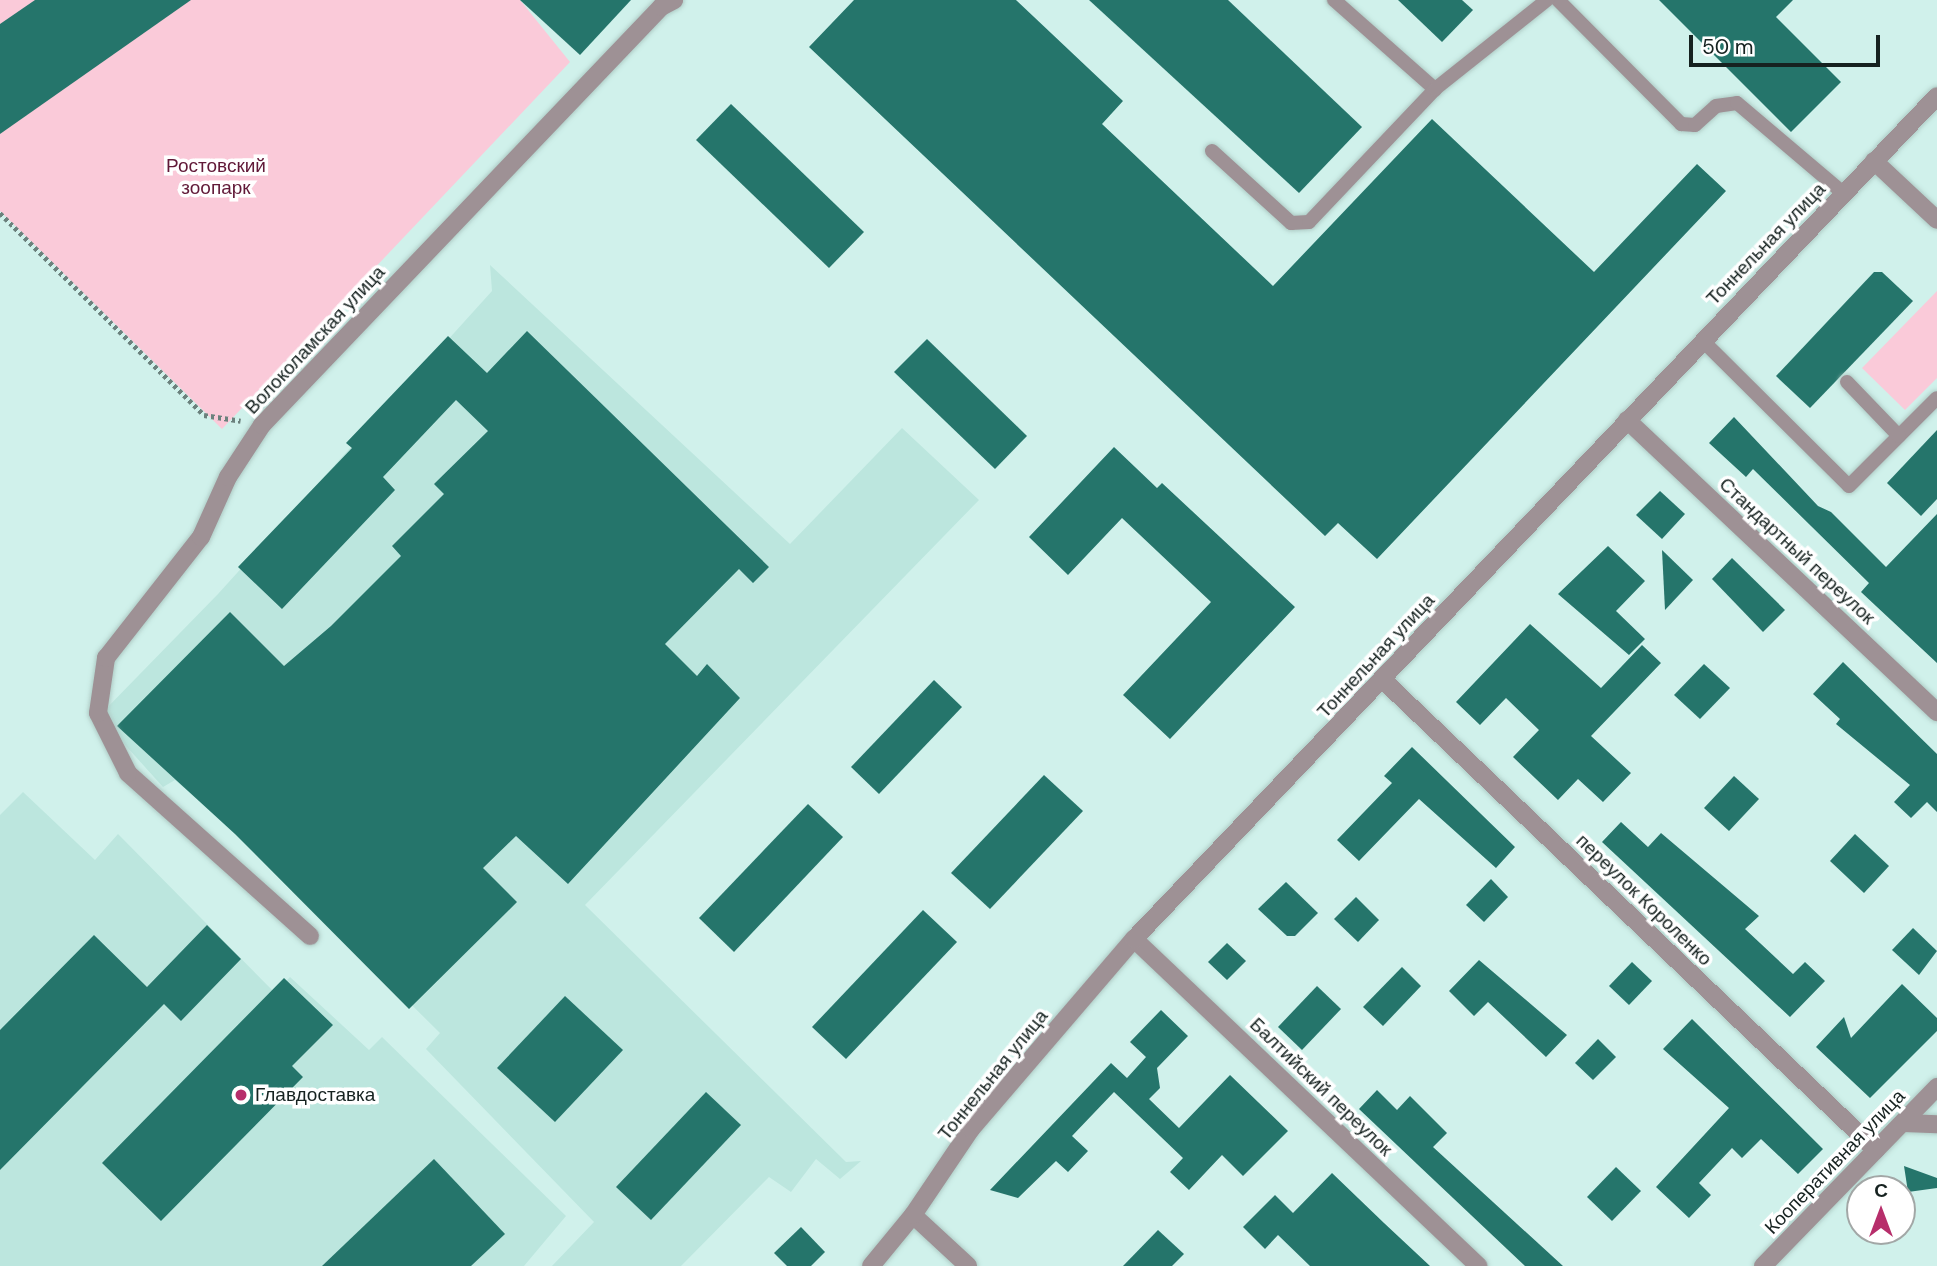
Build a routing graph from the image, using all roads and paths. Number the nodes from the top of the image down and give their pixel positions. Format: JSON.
{"nodes":[{"id":1,"x":674,"y":0,"type":"edge"},
{"id":2,"x":1334,"y":0,"type":"edge"},
{"id":3,"x":1546,"y":0,"type":"edge"},
{"id":4,"x":1558,"y":0,"type":"edge"},
{"id":5,"x":1435,"y":89,"type":"junction"},
{"id":6,"x":1937,"y":96,"type":"edge"},
{"id":7,"x":1212,"y":151,"type":"dead end"},
{"id":8,"x":1874,"y":161,"type":"junction"},
{"id":9,"x":1843,"y":193,"type":"junction"},
{"id":10,"x":0,"y":213,"type":"edge"},
{"id":11,"x":1937,"y":220,"type":"edge"},
{"id":12,"x":1702,"y":340,"type":"junction"},
{"id":13,"x":1847,"y":383,"type":"dead end"},
{"id":14,"x":1937,"y":398,"type":"edge"},
{"id":15,"x":1627,"y":419,"type":"junction"},
{"id":16,"x":262,"y":425,"type":"junction"},
{"id":17,"x":1899,"y":436,"type":"junction"},
{"id":18,"x":1383,"y":680,"type":"junction"},
{"id":19,"x":1937,"y":712,"type":"edge"},
{"id":20,"x":310,"y":936,"type":"dead end"},
{"id":21,"x":1135,"y":939,"type":"junction"},
{"id":22,"x":1937,"y":1087,"type":"edge"},
{"id":23,"x":1904,"y":1123,"type":"junction"},
{"id":24,"x":1937,"y":1124,"type":"edge"},
{"id":25,"x":1876,"y":1150,"type":"junction"},
{"id":26,"x":913,"y":1215,"type":"junction"},
{"id":27,"x":871,"y":1266,"type":"edge"},
{"id":28,"x":968,"y":1266,"type":"edge"},
{"id":29,"x":1478,"y":1266,"type":"edge"},
{"id":30,"x":1763,"y":1266,"type":"edge"}],
"edges":[{"from":1,"to":16,"type":"street","name":"Волоколамская улица"},
{"from":2,"to":5,"type":"lane"},
{"from":3,"to":5,"type":"lane"},
{"from":4,"to":9,"type":"lane"},
{"from":5,"to":7,"type":"lane"},
{"from":6,"to":8,"type":"street","name":"Тоннельная улица"},
{"from":8,"to":9,"type":"street","name":"Тоннельная улица"},
{"from":8,"to":11,"type":"street"},
{"from":9,"to":12,"type":"street","name":"Тоннельная улица"},
{"from":10,"to":16,"type":"path"},
{"from":12,"to":15,"type":"street","name":"Тоннельная улица"},
{"from":12,"to":17,"type":"lane"},
{"from":13,"to":17,"type":"lane"},
{"from":14,"to":17,"type":"lane"},
{"from":15,"to":18,"type":"street","name":"Тоннельная улица"},
{"from":15,"to":19,"type":"street","name":"Стандартный переулок"},
{"from":16,"to":20,"type":"street","name":"Волоколамская улица"},
{"from":18,"to":21,"type":"street","name":"Тоннельная улица"},
{"from":18,"to":25,"type":"street","name":"переулок Короленко"},
{"from":21,"to":26,"type":"street","name":"Тоннельная улица"},
{"from":21,"to":29,"type":"street","name":"Балтийский переулок"},
{"from":22,"to":23,"type":"street","name":"Кооперативная улица"},
{"from":23,"to":24,"type":"street"},
{"from":23,"to":25,"type":"street","name":"Кооперативная улица"},
{"from":25,"to":30,"type":"street","name":"Кооперативная улица"},
{"from":26,"to":27,"type":"street","name":"Тоннельная улица"},
{"from":26,"to":28,"type":"street"}]}
